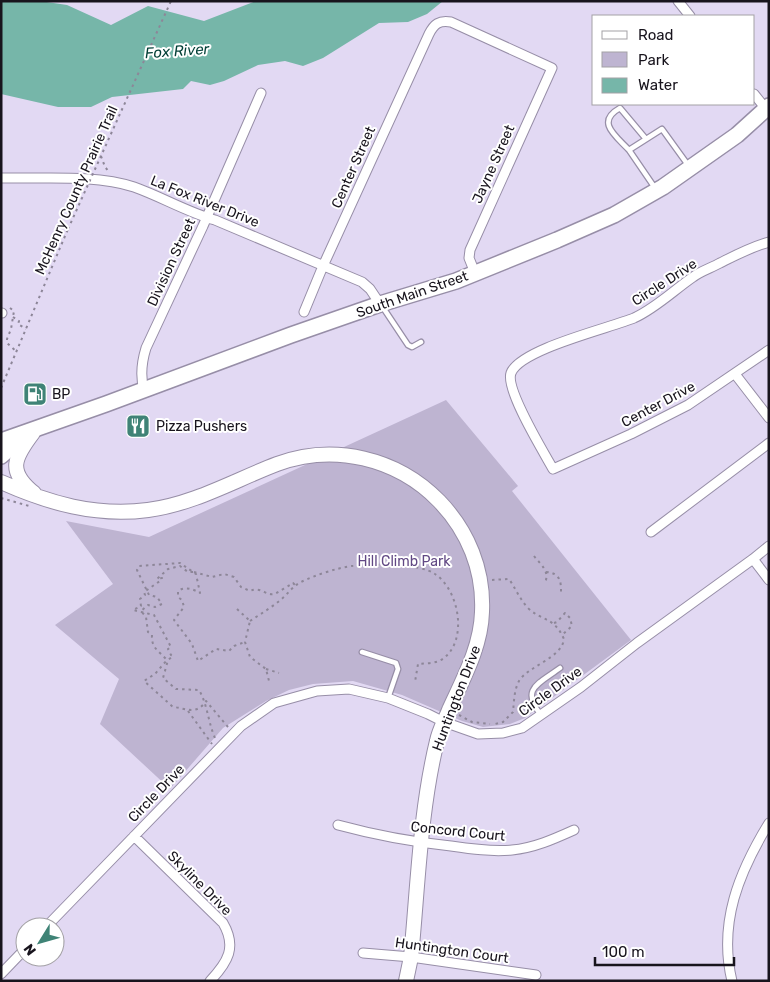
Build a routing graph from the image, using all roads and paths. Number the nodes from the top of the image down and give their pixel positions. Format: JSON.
{"nodes":[{"id":1,"x":171,"y":1,"type":"edge"},
{"id":2,"x":678,"y":1,"type":"edge"},
{"id":3,"x":689,"y":15,"type":"edge"},
{"id":4,"x":429,"y":34,"type":"joint"},
{"id":5,"x":261,"y":93,"type":"dead end"},
{"id":6,"x":755,"y":95,"type":"edge"},
{"id":7,"x":767,"y":107,"type":"edge"},
{"id":8,"x":646,"y":139,"type":"junction"},
{"id":9,"x":629,"y":150,"type":"junction"},
{"id":10,"x":101,"y":156,"type":"junction"},
{"id":11,"x":690,"y":168,"type":"junction"},
{"id":12,"x":1,"y":178,"type":"edge"},
{"id":13,"x":112,"y":182,"type":"junction"},
{"id":14,"x":657,"y":191,"type":"junction"},
{"id":15,"x":206,"y":218,"type":"junction"},
{"id":16,"x":769,"y":242,"type":"edge"},
{"id":17,"x":323,"y":266,"type":"junction"},
{"id":18,"x":475,"y":273,"type":"junction"},
{"id":19,"x":380,"y":304,"type":"junction"},
{"id":20,"x":304,"y":312,"type":"dead end"},
{"id":21,"x":4,"y":313,"type":"edge"},
{"id":22,"x":13,"y":317,"type":"junction"},
{"id":23,"x":26,"y":329,"type":"junction"},
{"id":24,"x":421,"y":342,"type":"dead end"},
{"id":25,"x":769,"y":350,"type":"edge"},
{"id":26,"x":17,"y":352,"type":"junction"},
{"id":27,"x":735,"y":374,"type":"junction"},
{"id":28,"x":1,"y":388,"type":"edge"},
{"id":29,"x":144,"y":390,"type":"junction"},
{"id":30,"x":769,"y":418,"type":"edge"},
{"id":31,"x":34,"y":428,"type":"junction"},
{"id":32,"x":1,"y":441,"type":"edge"},
{"id":33,"x":769,"y":443,"type":"edge"},
{"id":34,"x":1,"y":456,"type":"edge"},
{"id":35,"x":553,"y":469,"type":"joint"},
{"id":36,"x":1,"y":482,"type":"edge"},
{"id":37,"x":1,"y":498,"type":"edge"},
{"id":38,"x":36,"y":502,"type":"junction"},
{"id":39,"x":651,"y":532,"type":"dead end"},
{"id":40,"x":769,"y":546,"type":"edge"},
{"id":41,"x":534,"y":556,"type":"dead end"},
{"id":42,"x":754,"y":559,"type":"junction"},
{"id":43,"x":193,"y":572,"type":"junction"},
{"id":44,"x":546,"y":572,"type":"junction"},
{"id":45,"x":488,"y":580,"type":"dead end"},
{"id":46,"x":769,"y":580,"type":"edge"},
{"id":47,"x":545,"y":583,"type":"dead end"},
{"id":48,"x":295,"y":585,"type":"junction"},
{"id":49,"x":146,"y":590,"type":"junction"},
{"id":50,"x":562,"y":595,"type":"dead end"},
{"id":51,"x":237,"y":609,"type":"dead end"},
{"id":52,"x":142,"y":612,"type":"junction"},
{"id":53,"x":250,"y":621,"type":"junction"},
{"id":54,"x":553,"y":623,"type":"junction"},
{"id":55,"x":562,"y":635,"type":"junction"},
{"id":56,"x":244,"y":642,"type":"junction"},
{"id":57,"x":362,"y":652,"type":"dead end"},
{"id":58,"x":560,"y":668,"type":"dead end"},
{"id":59,"x":266,"y":669,"type":"junction"},
{"id":60,"x":280,"y":673,"type":"dead end"},
{"id":61,"x":269,"y":682,"type":"dead end"},
{"id":62,"x":415,"y":682,"type":"dead end"},
{"id":63,"x":388,"y":698,"type":"junction"},
{"id":64,"x":204,"y":703,"type":"junction"},
{"id":65,"x":188,"y":710,"type":"junction"},
{"id":66,"x":460,"y":715,"type":"dead end"},
{"id":67,"x":541,"y":715,"type":"junction"},
{"id":68,"x":444,"y":722,"type":"junction"},
{"id":69,"x":228,"y":728,"type":"dead end"},
{"id":70,"x":216,"y":740,"type":"dead end"},
{"id":71,"x":212,"y":744,"type":"dead end"},
{"id":72,"x":769,"y":823,"type":"edge"},
{"id":73,"x":338,"y":825,"type":"dead end"},
{"id":74,"x":574,"y":830,"type":"dead end"},
{"id":75,"x":134,"y":836,"type":"junction"},
{"id":76,"x":422,"y":843,"type":"junction"},
{"id":77,"x":56,"y":917,"type":"edge"},
{"id":78,"x":364,"y":953,"type":"dead end"},
{"id":79,"x":411,"y":957,"type":"junction"},
{"id":80,"x":15,"y":959,"type":"edge"},
{"id":81,"x":1,"y":974,"type":"edge"},
{"id":82,"x":536,"y":975,"type":"dead end"},
{"id":83,"x":210,"y":981,"type":"edge"},
{"id":84,"x":406,"y":981,"type":"edge"},
{"id":85,"x":732,"y":981,"type":"edge"}],
"edges":[{"from":1,"to":10,"type":"path","name":"McHenry County Prairie Trail","bridge":true},
{"from":2,"to":3,"type":"street"},
{"from":4,"to":17,"type":"street","name":"Center Street"},
{"from":4,"to":18,"type":"street","name":"Jayne Street"},
{"from":5,"to":15,"type":"street","name":"Division Street"},
{"from":6,"to":7,"type":"street"},
{"from":7,"to":11,"type":"main road","name":"South Main Street"},
{"from":8,"to":9,"type":"lane"},
{"from":8,"to":9,"type":"lane"},
{"from":8,"to":11,"type":"lane"},
{"from":9,"to":14,"type":"lane"},
{"from":10,"to":13,"type":"path"},
{"from":10,"to":23,"type":"path","name":"McHenry County Prairie Trail","bridge":true},
{"from":11,"to":14,"type":"main road","name":"South Main Street"},
{"from":12,"to":13,"type":"street","name":"La Fox River Drive"},
{"from":13,"to":15,"type":"street","name":"La Fox River Drive"},
{"from":14,"to":18,"type":"main road","name":"South Main Street"},
{"from":15,"to":17,"type":"street","name":"La Fox River Drive"},
{"from":15,"to":29,"type":"street","name":"Division Street"},
{"from":16,"to":35,"type":"street","name":"Circle Drive"},
{"from":17,"to":19,"type":"street","name":"La Fox River Drive"},
{"from":17,"to":20,"type":"street","name":"Center Street"},
{"from":18,"to":19,"type":"main road","name":"South Main Street"},
{"from":19,"to":24,"type":"lane"},
{"from":19,"to":29,"type":"main road","name":"South Main Street"},
{"from":21,"to":22,"type":"path"},
{"from":22,"to":23,"type":"path"},
{"from":22,"to":26,"type":"path"},
{"from":23,"to":26,"type":"path","name":"McHenry County Prairie Trail"},
{"from":25,"to":27,"type":"street","name":"Center Drive"},
{"from":26,"to":28,"type":"path","name":"McHenry County Prairie Trail"},
{"from":27,"to":30,"type":"street"},
{"from":27,"to":35,"type":"street","name":"Center Drive"},
{"from":29,"to":31,"type":"main road","name":"South Main Street"},
{"from":31,"to":32,"type":"main road","name":"South Main Street"},
{"from":31,"to":34,"type":"main road"},
{"from":31,"to":38,"type":"street"},
{"from":33,"to":39,"type":"street"},
{"from":36,"to":38,"type":"street","name":"Huntington Drive"},
{"from":37,"to":38,"type":"path"},
{"from":38,"to":68,"type":"street","name":"Huntington Drive"},
{"from":40,"to":42,"type":"street","name":"Circle Drive"},
{"from":41,"to":44,"type":"path"},
{"from":42,"to":46,"type":"street"},
{"from":42,"to":67,"type":"street","name":"Circle Drive"},
{"from":43,"to":48,"type":"path"},
{"from":43,"to":49,"type":"path"},
{"from":43,"to":49,"type":"path"},
{"from":43,"to":56,"type":"path"},
{"from":44,"to":47,"type":"path"},
{"from":44,"to":50,"type":"path"},
{"from":45,"to":54,"type":"path"},
{"from":48,"to":53,"type":"path"},
{"from":48,"to":62,"type":"path"},
{"from":49,"to":52,"type":"path"},
{"from":49,"to":52,"type":"path"},
{"from":51,"to":53,"type":"path"},
{"from":52,"to":64,"type":"path"},
{"from":52,"to":65,"type":"path"},
{"from":53,"to":56,"type":"path"},
{"from":54,"to":55,"type":"path"},
{"from":54,"to":55,"type":"path"},
{"from":55,"to":66,"type":"path"},
{"from":56,"to":59,"type":"path"},
{"from":57,"to":63,"type":"lane"},
{"from":58,"to":67,"type":"lane"},
{"from":59,"to":60,"type":"path"},
{"from":59,"to":61,"type":"path"},
{"from":63,"to":68,"type":"street","name":"Circle Drive"},
{"from":63,"to":75,"type":"street","name":"Circle Drive"},
{"from":64,"to":65,"type":"path"},
{"from":64,"to":69,"type":"path"},
{"from":64,"to":70,"type":"path"},
{"from":65,"to":71,"type":"path"},
{"from":67,"to":68,"type":"street","name":"Circle Drive"},
{"from":68,"to":76,"type":"street","name":"Huntington Drive"},
{"from":72,"to":85,"type":"street"},
{"from":73,"to":76,"type":"street","name":"Concord Court"},
{"from":74,"to":76,"type":"street","name":"Concord Court"},
{"from":75,"to":77,"type":"street","name":"Circle Drive"},
{"from":75,"to":83,"type":"street","name":"Skyline Drive"},
{"from":76,"to":79,"type":"street","name":"Huntington Drive"},
{"from":78,"to":79,"type":"street","name":"Huntington Court"},
{"from":79,"to":82,"type":"street","name":"Huntington Court"},
{"from":79,"to":84,"type":"street","name":"Huntington Drive"},
{"from":80,"to":81,"type":"street"}]}
